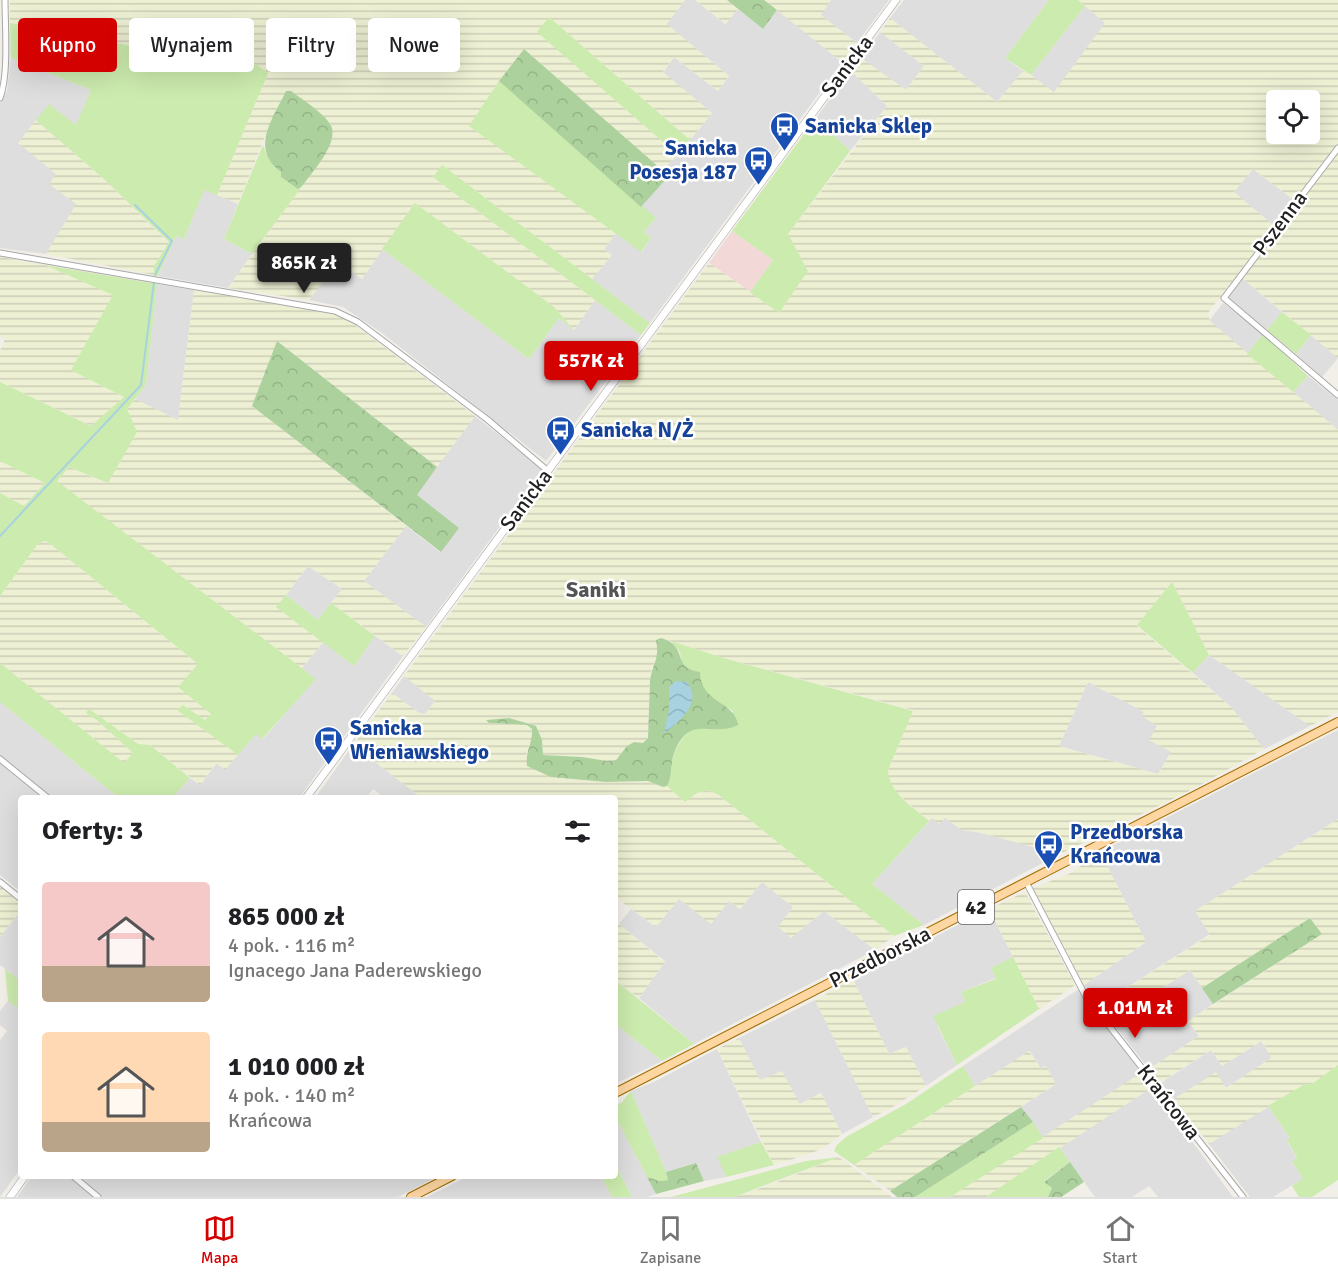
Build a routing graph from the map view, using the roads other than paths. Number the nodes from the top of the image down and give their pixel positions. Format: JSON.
{"nodes":[{"id":1,"x":5,"y":0,"type":"edge"},
{"id":2,"x":896,"y":0,"type":"edge"},
{"id":3,"x":0,"y":98,"type":"edge"},
{"id":4,"x":1338,"y":148,"type":"edge"},
{"id":5,"x":0,"y":253,"type":"edge"},
{"id":6,"x":1338,"y":395,"type":"edge"},
{"id":7,"x":548,"y":471,"type":"junction"},
{"id":8,"x":1338,"y":722,"type":"edge"},
{"id":9,"x":0,"y":759,"type":"edge"},
{"id":10,"x":44,"y":795,"type":"edge"},
{"id":11,"x":308,"y":795,"type":"edge"},
{"id":12,"x":0,"y":882,"type":"edge"},
{"id":13,"x":1026,"y":882,"type":"junction"},
{"id":14,"x":18,"y":897,"type":"edge"},
{"id":15,"x":618,"y":1091,"type":"edge"},
{"id":16,"x":24,"y":1179,"type":"edge"},
{"id":17,"x":77,"y":1179,"type":"edge"},
{"id":18,"x":446,"y":1179,"type":"edge"},
{"id":19,"x":10,"y":1197,"type":"edge"},
{"id":20,"x":98,"y":1197,"type":"edge"},
{"id":21,"x":411,"y":1197,"type":"edge"},
{"id":22,"x":1243,"y":1197,"type":"edge"}],
"edges":[{"from":1,"to":3,"type":"street"},
{"from":2,"to":7,"type":"street","name":"Sanicka"},
{"from":4,"to":6,"type":"street","name":"Pszenna"},
{"from":5,"to":7,"type":"street"},
{"from":7,"to":11,"type":"street","name":"Sanicka"},
{"from":8,"to":13,"type":"main road","name":"Przedborska","number":"42"},
{"from":9,"to":10,"type":"street"},
{"from":12,"to":14,"type":"street"},
{"from":13,"to":15,"type":"main road","name":"Przedborska","number":"42"},
{"from":13,"to":22,"type":"street","name":"Krańcowa"},
{"from":16,"to":19,"type":"street"},
{"from":17,"to":20,"type":"street"},
{"from":18,"to":21,"type":"main road"}]}
